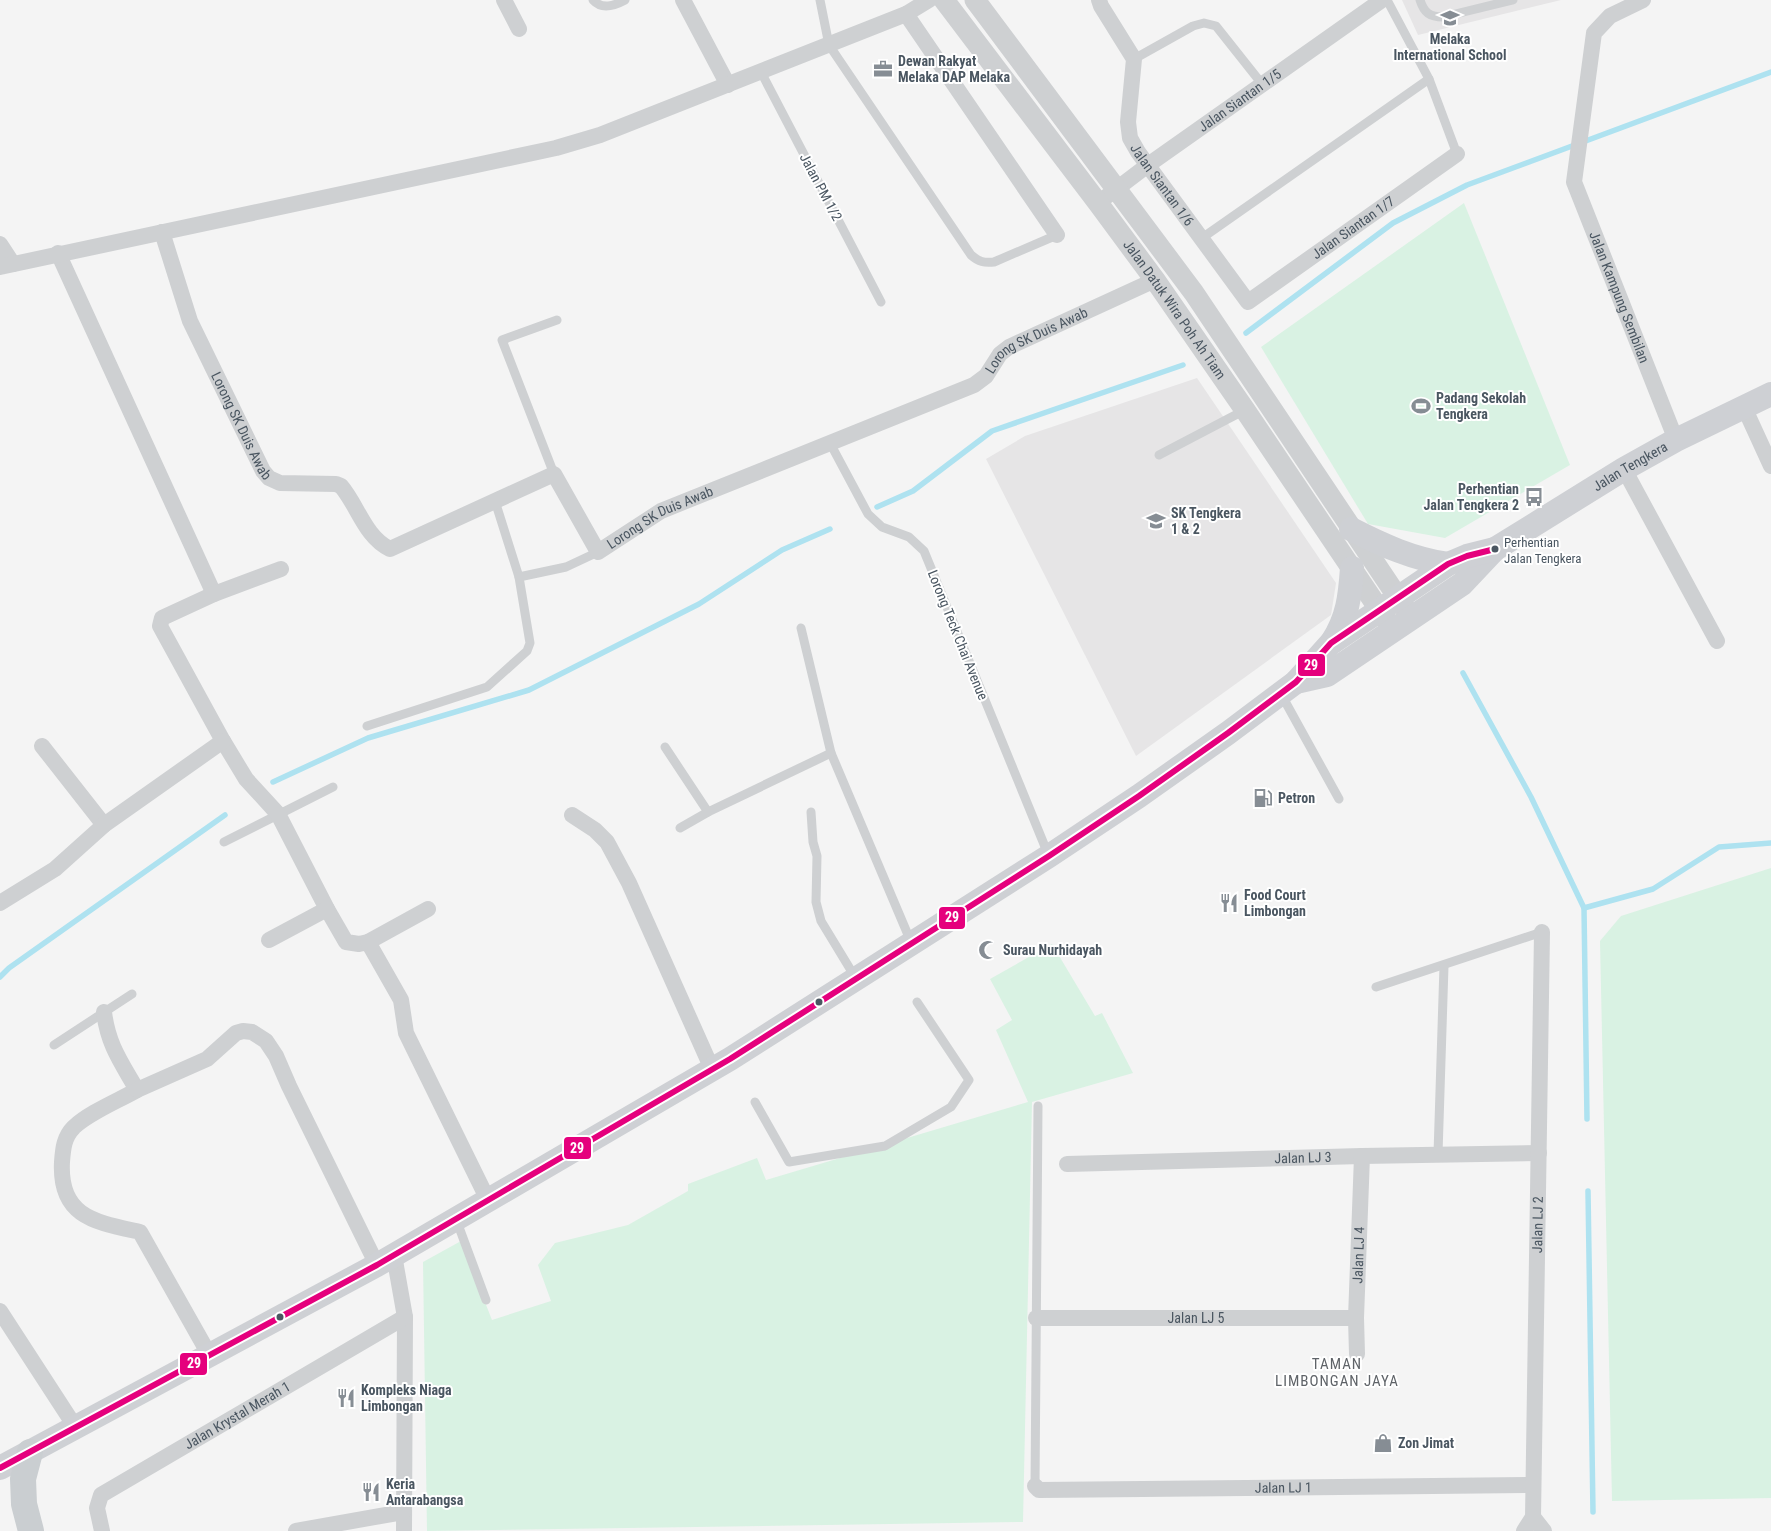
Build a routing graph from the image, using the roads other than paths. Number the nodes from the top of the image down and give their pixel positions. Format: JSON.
{"nodes":[{"id":1,"x":504,"y":0,"type":"edge"},
{"id":2,"x":593,"y":0,"type":"edge"},
{"id":3,"x":624,"y":0,"type":"edge"},
{"id":4,"x":683,"y":0,"type":"edge"},
{"id":5,"x":820,"y":0,"type":"edge"},
{"id":6,"x":929,"y":0,"type":"edge"},
{"id":7,"x":944,"y":0,"type":"edge"},
{"id":8,"x":975,"y":0,"type":"edge"},
{"id":9,"x":1100,"y":0,"type":"edge"},
{"id":10,"x":1382,"y":0,"type":"edge"},
{"id":11,"x":1387,"y":0,"type":"edge"},
{"id":12,"x":1420,"y":0,"type":"edge"},
{"id":13,"x":1513,"y":0,"type":"edge"},
{"id":14,"x":1642,"y":0,"type":"edge"},
{"id":15,"x":906,"y":14,"type":"junction"},
{"id":16,"x":519,"y":29,"type":"dead end"},
{"id":17,"x":829,"y":45,"type":"junction"},
{"id":18,"x":1134,"y":59,"type":"junction"},
{"id":19,"x":760,"y":72,"type":"junction"},
{"id":20,"x":1429,"y":79,"type":"junction"},
{"id":21,"x":1262,"y":84,"type":"junction"},
{"id":22,"x":728,"y":85,"type":"junction"},
{"id":23,"x":1458,"y":154,"type":"joint"},
{"id":24,"x":1148,"y":165,"type":"junction"},
{"id":25,"x":1117,"y":189,"type":"junction"},
{"id":26,"x":1098,"y":203,"type":"junction"},
{"id":27,"x":162,"y":232,"type":"junction"},
{"id":28,"x":1057,"y":235,"type":"joint"},
{"id":29,"x":1202,"y":238,"type":"junction"},
{"id":30,"x":0,"y":244,"type":"edge"},
{"id":31,"x":58,"y":253,"type":"junction"},
{"id":32,"x":6,"y":266,"type":"edge"},
{"id":33,"x":1155,"y":280,"type":"junction"},
{"id":34,"x":882,"y":302,"type":"dead end"},
{"id":35,"x":1248,"y":302,"type":"joint"},
{"id":36,"x":557,"y":320,"type":"dead end"},
{"id":37,"x":1771,"y":394,"type":"edge"},
{"id":38,"x":1744,"y":406,"type":"junction"},
{"id":39,"x":1245,"y":410,"type":"junction"},
{"id":40,"x":1676,"y":440,"type":"junction"},
{"id":41,"x":830,"y":443,"type":"junction"},
{"id":42,"x":1159,"y":455,"type":"dead end"},
{"id":43,"x":1771,"y":466,"type":"edge"},
{"id":44,"x":1624,"y":469,"type":"junction"},
{"id":45,"x":554,"y":474,"type":"junction"},
{"id":46,"x":495,"y":501,"type":"junction"},
{"id":47,"x":1351,"y":529,"type":"junction"},
{"id":48,"x":1495,"y":549,"type":"junction"},
{"id":49,"x":598,"y":552,"type":"junction"},
{"id":50,"x":1448,"y":564,"type":"junction"},
{"id":51,"x":1352,"y":568,"type":"junction"},
{"id":52,"x":281,"y":569,"type":"dead end"},
{"id":53,"x":519,"y":577,"type":"junction"},
{"id":54,"x":214,"y":594,"type":"junction"},
{"id":55,"x":1389,"y":604,"type":"junction"},
{"id":56,"x":1402,"y":624,"type":"junction"},
{"id":57,"x":801,"y":628,"type":"dead end"},
{"id":58,"x":1718,"y":641,"type":"dead end"},
{"id":59,"x":1332,"y":643,"type":"junction"},
{"id":60,"x":1288,"y":688,"type":"junction"},
{"id":61,"x":367,"y":726,"type":"dead end"},
{"id":62,"x":223,"y":741,"type":"junction"},
{"id":63,"x":42,"y":746,"type":"dead end"},
{"id":64,"x":665,"y":747,"type":"dead end"},
{"id":65,"x":831,"y":753,"type":"junction"},
{"id":66,"x":333,"y":787,"type":"dead end"},
{"id":67,"x":1339,"y":799,"type":"dead end"},
{"id":68,"x":708,"y":812,"type":"junction"},
{"id":69,"x":811,"y":812,"type":"dead end"},
{"id":70,"x":278,"y":814,"type":"junction"},
{"id":71,"x":572,"y":815,"type":"dead end"},
{"id":72,"x":104,"y":825,"type":"junction"},
{"id":73,"x":680,"y":828,"type":"dead end"},
{"id":74,"x":224,"y":842,"type":"dead end"},
{"id":75,"x":1050,"y":856,"type":"junction"},
{"id":76,"x":0,"y":903,"type":"edge"},
{"id":77,"x":327,"y":909,"type":"junction"},
{"id":78,"x":428,"y":909,"type":"dead end"},
{"id":79,"x":1542,"y":932,"type":"joint"},
{"id":80,"x":270,"y":940,"type":"dead end"},
{"id":81,"x":368,"y":942,"type":"junction"},
{"id":82,"x":912,"y":945,"type":"junction"},
{"id":83,"x":1444,"y":966,"type":"junction"},
{"id":84,"x":856,"y":980,"type":"junction"},
{"id":85,"x":1376,"y":987,"type":"dead end"},
{"id":86,"x":132,"y":994,"type":"dead end"},
{"id":87,"x":918,"y":1002,"type":"dead end"},
{"id":88,"x":104,"y":1012,"type":"junction"},
{"id":89,"x":54,"y":1045,"type":"dead end"},
{"id":90,"x":712,"y":1069,"type":"junction"},
{"id":91,"x":137,"y":1090,"type":"junction"},
{"id":92,"x":755,"y":1102,"type":"dead end"},
{"id":93,"x":1038,"y":1106,"type":"dead end"},
{"id":94,"x":1539,"y":1153,"type":"junction"},
{"id":95,"x":1438,"y":1154,"type":"junction"},
{"id":96,"x":1362,"y":1156,"type":"junction"},
{"id":97,"x":1067,"y":1164,"type":"dead end"},
{"id":98,"x":488,"y":1200,"type":"junction"},
{"id":99,"x":456,"y":1219,"type":"junction"},
{"id":100,"x":385,"y":1260,"type":"junction"},
{"id":101,"x":486,"y":1300,"type":"dead end"},
{"id":102,"x":0,"y":1311,"type":"edge"},
{"id":103,"x":405,"y":1317,"type":"junction"},
{"id":104,"x":1036,"y":1318,"type":"junction"},
{"id":105,"x":1356,"y":1318,"type":"junction"},
{"id":106,"x":1357,"y":1354,"type":"dead end"},
{"id":107,"x":210,"y":1356,"type":"junction"},
{"id":108,"x":76,"y":1428,"type":"junction"},
{"id":109,"x":30,"y":1452,"type":"junction"},
{"id":110,"x":0,"y":1468,"type":"edge"},
{"id":111,"x":1533,"y":1485,"type":"junction"},
{"id":112,"x":1034,"y":1486,"type":"joint"},
{"id":113,"x":403,"y":1512,"type":"junction"},
{"id":114,"x":1533,"y":1517,"type":"junction"},
{"id":115,"x":31,"y":1531,"type":"edge"},
{"id":116,"x":102,"y":1531,"type":"edge"},
{"id":117,"x":296,"y":1531,"type":"edge"},
{"id":118,"x":404,"y":1531,"type":"edge"},
{"id":119,"x":1524,"y":1531,"type":"edge"},
{"id":120,"x":1544,"y":1531,"type":"edge"}],
"edges":[{"from":1,"to":16,"type":"street"},
{"from":2,"to":3,"type":"lane"},
{"from":4,"to":22,"type":"street"},
{"from":5,"to":17,"type":"lane"},
{"from":6,"to":15,"type":"street"},
{"from":7,"to":26,"type":"street","name":"Jalan Datuk Wira Poh Ah Tiam"},
{"from":8,"to":25,"type":"street","name":"Jalan Datuk Wira Poh Ah Tiam"},
{"from":9,"to":18,"type":"street"},
{"from":10,"to":21,"type":"street","name":"Jalan Siantan 1/5"},
{"from":11,"to":20,"type":"lane"},
{"from":12,"to":13,"type":"lane"},
{"from":14,"to":40,"type":"street","name":"Jalan Kampung Sembilan"},
{"from":15,"to":17,"type":"street"},
{"from":15,"to":28,"type":"street"},
{"from":17,"to":19,"type":"street"},
{"from":17,"to":28,"type":"lane"},
{"from":18,"to":21,"type":"lane"},
{"from":18,"to":24,"type":"street","name":"Jalan Siantan 1/6"},
{"from":19,"to":22,"type":"street"},
{"from":19,"to":34,"type":"lane","name":"Jalan PM 1/2"},
{"from":20,"to":23,"type":"lane"},
{"from":20,"to":29,"type":"lane"},
{"from":21,"to":24,"type":"street","name":"Jalan Siantan 1/5"},
{"from":22,"to":27,"type":"street"},
{"from":23,"to":35,"type":"street","name":"Jalan Siantan 1/7"},
{"from":24,"to":25,"type":"street","name":"Jalan Siantan 1/5"},
{"from":24,"to":29,"type":"street","name":"Jalan Siantan 1/6"},
{"from":25,"to":26,"type":"street","name":"Jalan Siantan 1/5"},
{"from":25,"to":47,"type":"street","name":"Jalan Datuk Wira Poh Ah Tiam"},
{"from":26,"to":33,"type":"street","name":"Jalan Datuk Wira Poh Ah Tiam"},
{"from":27,"to":31,"type":"street"},
{"from":27,"to":46,"type":"street","name":"Lorong SK Duis Awab"},
{"from":29,"to":35,"type":"street","name":"Jalan Siantan 1/6"},
{"from":30,"to":32,"type":"street"},
{"from":31,"to":32,"type":"street"},
{"from":31,"to":54,"type":"street"},
{"from":33,"to":39,"type":"street","name":"Jalan Datuk Wira Poh Ah Tiam"},
{"from":33,"to":41,"type":"street","name":"Lorong SK Duis Awab"},
{"from":36,"to":45,"type":"lane"},
{"from":37,"to":38,"type":"main road","name":"Jalan Tengkera"},
{"from":38,"to":40,"type":"main road","name":"Jalan Tengkera"},
{"from":38,"to":43,"type":"street"},
{"from":39,"to":42,"type":"lane"},
{"from":39,"to":51,"type":"street","name":"Jalan Datuk Wira Poh Ah Tiam"},
{"from":40,"to":44,"type":"main road","name":"Jalan Tengkera"},
{"from":41,"to":49,"type":"street","name":"Lorong SK Duis Awab"},
{"from":41,"to":75,"type":"lane","name":"Lorong Teck Chai Avenue"},
{"from":44,"to":48,"type":"main road","name":"Jalan Tengkera"},
{"from":44,"to":58,"type":"street"},
{"from":45,"to":46,"type":"street","name":"Lorong SK Duis Awab"},
{"from":45,"to":49,"type":"street","name":"Lorong SK Duis Awab"},
{"from":46,"to":53,"type":"lane"},
{"from":47,"to":50,"type":"main road"},
{"from":47,"to":55,"type":"street","name":"Jalan Datuk Wira Poh Ah Tiam"},
{"from":48,"to":50,"type":"main road","name":"Jalan Tengkera"},
{"from":48,"to":56,"type":"main road","name":"Jalan Tengkera"},
{"from":49,"to":53,"type":"lane"},
{"from":50,"to":55,"type":"main road","name":"Jalan Tengkera"},
{"from":51,"to":55,"type":"street","name":"Jalan Datuk Wira Poh Ah Tiam"},
{"from":51,"to":59,"type":"main road"},
{"from":52,"to":54,"type":"street"},
{"from":53,"to":61,"type":"lane"},
{"from":54,"to":62,"type":"street"},
{"from":55,"to":56,"type":"street","name":"Jalan Datuk Wira Poh Ah Tiam"},
{"from":55,"to":59,"type":"main road","name":"Jalan Tengkera"},
{"from":56,"to":60,"type":"main road","name":"Jalan Tengkera"},
{"from":57,"to":65,"type":"lane"},
{"from":59,"to":60,"type":"main road","name":"Jalan Tengkera"},
{"from":60,"to":67,"type":"lane"},
{"from":60,"to":75,"type":"main road","name":"Jalan Tengkera"},
{"from":62,"to":70,"type":"street"},
{"from":62,"to":72,"type":"street"},
{"from":63,"to":72,"type":"street"},
{"from":64,"to":68,"type":"lane"},
{"from":65,"to":68,"type":"lane"},
{"from":65,"to":82,"type":"lane"},
{"from":66,"to":70,"type":"lane"},
{"from":68,"to":73,"type":"lane"},
{"from":69,"to":84,"type":"lane"},
{"from":70,"to":74,"type":"lane"},
{"from":70,"to":77,"type":"street"},
{"from":71,"to":90,"type":"street"},
{"from":72,"to":76,"type":"street"},
{"from":75,"to":82,"type":"main road","name":"Jalan Tengkera"},
{"from":77,"to":80,"type":"street"},
{"from":77,"to":81,"type":"street"},
{"from":78,"to":81,"type":"street"},
{"from":79,"to":83,"type":"lane"},
{"from":79,"to":94,"type":"street","name":"Jalan LJ 2"},
{"from":81,"to":98,"type":"street"},
{"from":82,"to":84,"type":"main road","name":"Jalan Tengkera"},
{"from":83,"to":85,"type":"lane"},
{"from":83,"to":95,"type":"lane"},
{"from":84,"to":90,"type":"main road","name":"Jalan Tengkera"},
{"from":86,"to":88,"type":"lane"},
{"from":87,"to":92,"type":"lane"},
{"from":88,"to":89,"type":"lane"},
{"from":88,"to":91,"type":"street"},
{"from":90,"to":98,"type":"main road","name":"Jalan Tengkera"},
{"from":91,"to":100,"type":"street"},
{"from":91,"to":107,"type":"street"},
{"from":93,"to":104,"type":"lane"},
{"from":94,"to":95,"type":"street","name":"Jalan LJ 3"},
{"from":94,"to":111,"type":"street","name":"Jalan LJ 2"},
{"from":95,"to":96,"type":"street","name":"Jalan LJ 3"},
{"from":96,"to":97,"type":"street","name":"Jalan LJ 3"},
{"from":96,"to":105,"type":"street","name":"Jalan LJ 4"},
{"from":98,"to":99,"type":"main road","name":"Jalan Tengkera"},
{"from":99,"to":100,"type":"main road","name":"Jalan Tengkera"},
{"from":99,"to":101,"type":"lane"},
{"from":100,"to":103,"type":"street"},
{"from":100,"to":107,"type":"main road","name":"Jalan Tengkera"},
{"from":102,"to":108,"type":"street"},
{"from":103,"to":113,"type":"street"},
{"from":103,"to":116,"type":"street","name":"Jalan Krystal Merah 1"},
{"from":104,"to":105,"type":"street","name":"Jalan LJ 5"},
{"from":104,"to":112,"type":"lane"},
{"from":105,"to":106,"type":"street","name":"Jalan LJ 4"},
{"from":107,"to":108,"type":"main road","name":"Jalan Tengkera"},
{"from":108,"to":109,"type":"main road","name":"Jalan Tengkera"},
{"from":109,"to":110,"type":"main road","name":"Jalan Tengkera"},
{"from":109,"to":115,"type":"main road"},
{"from":111,"to":112,"type":"street","name":"Jalan LJ 1"},
{"from":111,"to":114,"type":"street","name":"Jalan LJ 2"},
{"from":113,"to":117,"type":"street"},
{"from":113,"to":118,"type":"street"},
{"from":114,"to":119,"type":"street"},
{"from":114,"to":120,"type":"street"}]}
